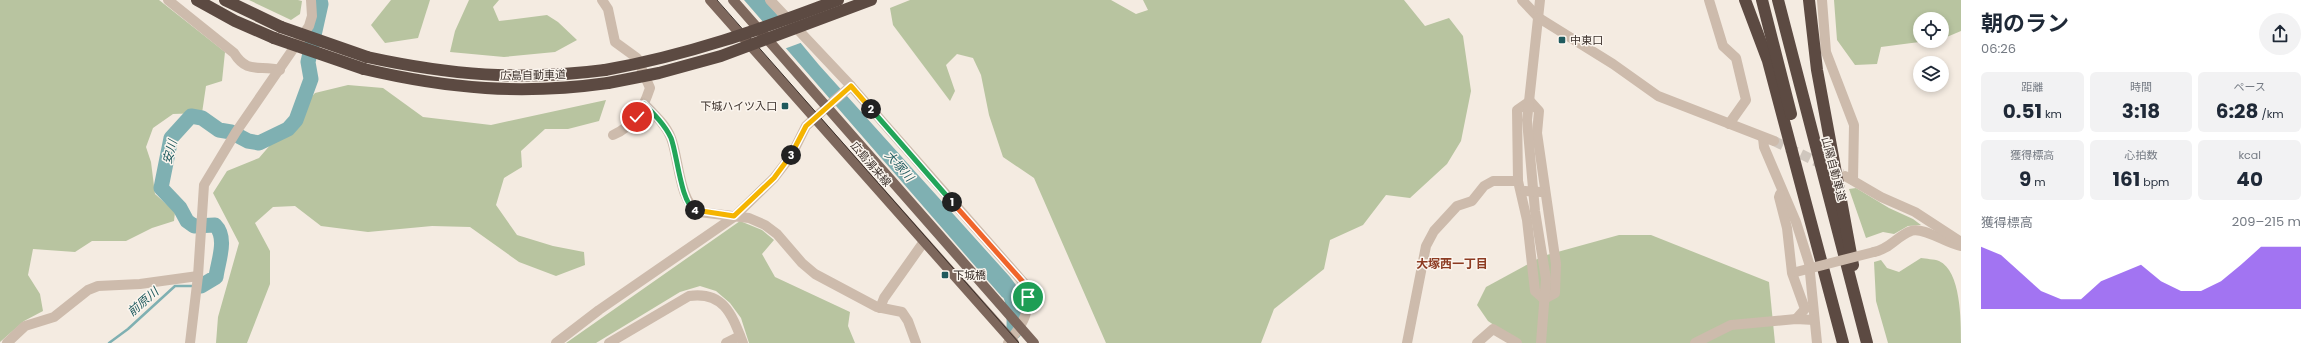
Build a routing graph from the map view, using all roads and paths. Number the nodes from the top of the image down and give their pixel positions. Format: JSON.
{"nodes":[{"id":1,"x":168,"y":0,"type":"edge"},
{"id":2,"x":197,"y":0,"type":"edge"},
{"id":3,"x":225,"y":0,"type":"edge"},
{"id":4,"x":311,"y":0,"type":"edge"},
{"id":5,"x":602,"y":0,"type":"edge"},
{"id":6,"x":710,"y":0,"type":"edge"},
{"id":7,"x":733,"y":0,"type":"edge"},
{"id":8,"x":770,"y":0,"type":"edge"},
{"id":9,"x":838,"y":0,"type":"edge"},
{"id":10,"x":871,"y":0,"type":"edge"},
{"id":11,"x":1522,"y":0,"type":"edge"},
{"id":12,"x":1540,"y":0,"type":"edge"},
{"id":13,"x":1709,"y":0,"type":"edge"},
{"id":14,"x":1744,"y":0,"type":"edge"},
{"id":15,"x":1762,"y":0,"type":"edge"},
{"id":16,"x":1778,"y":0,"type":"edge"},
{"id":17,"x":1809,"y":0,"type":"edge"},
{"id":18,"x":1822,"y":0,"type":"edge"},
{"id":19,"x":1539,"y":18,"type":"junction"},
{"id":20,"x":280,"y":70,"type":"junction"},
{"id":21,"x":849,"y":88,"type":"junction"},
{"id":22,"x":1530,"y":101,"type":"junction"},
{"id":23,"x":644,"y":104,"type":"junction"},
{"id":24,"x":829,"y":105,"type":"junction"},
{"id":25,"x":814,"y":117,"type":"junction"},
{"id":26,"x":1728,"y":124,"type":"junction"},
{"id":27,"x":613,"y":135,"type":"dead end"},
{"id":28,"x":1763,"y":138,"type":"junction"},
{"id":29,"x":1774,"y":141,"type":"tunnel mouth"},
{"id":30,"x":1521,"y":187,"type":"junction"},
{"id":31,"x":1781,"y":190,"type":"junction"},
{"id":32,"x":1543,"y":192,"type":"junction"},
{"id":33,"x":734,"y":216,"type":"junction"},
{"id":34,"x":923,"y":242,"type":"junction"},
{"id":35,"x":1961,"y":242,"type":"edge"},
{"id":36,"x":1961,"y":246,"type":"edge"},
{"id":37,"x":1794,"y":272,"type":"junction"},
{"id":38,"x":198,"y":276,"type":"junction"},
{"id":39,"x":1544,"y":300,"type":"junction"},
{"id":40,"x":880,"y":308,"type":"junction"},
{"id":41,"x":1858,"y":308,"type":"junction"},
{"id":42,"x":1796,"y":319,"type":"junction"},
{"id":43,"x":1814,"y":320,"type":"junction"},
{"id":44,"x":1023,"y":325,"type":"junction"},
{"id":45,"x":742,"y":339,"type":"edge"},
{"id":46,"x":1009,"y":339,"type":"edge"},
{"id":47,"x":7,"y":343,"type":"edge"},
{"id":48,"x":190,"y":343,"type":"edge"},
{"id":49,"x":556,"y":343,"type":"edge"},
{"id":50,"x":609,"y":343,"type":"edge"},
{"id":51,"x":726,"y":343,"type":"edge"},
{"id":52,"x":916,"y":343,"type":"edge"},
{"id":53,"x":1034,"y":343,"type":"edge"},
{"id":54,"x":1407,"y":343,"type":"edge"},
{"id":55,"x":1477,"y":343,"type":"edge"},
{"id":56,"x":1517,"y":343,"type":"edge"},
{"id":57,"x":1541,"y":343,"type":"edge"},
{"id":58,"x":1695,"y":343,"type":"edge"},
{"id":59,"x":1817,"y":343,"type":"edge"},
{"id":60,"x":1844,"y":343,"type":"edge"},
{"id":61,"x":1867,"y":343,"type":"edge"}],
"edges":[{"from":1,"to":20,"type":"street"},
{"from":2,"to":10,"type":"highway","name":"広島自動車道","bridge":true},
{"from":3,"to":9,"type":"highway","name":"広島自動車道","bridge":true},
{"from":4,"to":20,"type":"street"},
{"from":5,"to":23,"type":"street"},
{"from":6,"to":25,"type":"main road","name":"広島湯来線"},
{"from":7,"to":24,"type":"main road","name":"広島湯来線"},
{"from":8,"to":21,"type":"street"},
{"from":11,"to":19,"type":"street"},
{"from":12,"to":19,"type":"street"},
{"from":13,"to":26,"type":"street"},
{"from":14,"to":60,"type":"highway"},
{"from":15,"to":60,"type":"highway"},
{"from":16,"to":41,"type":"highway","name":"山陽自動車道"},
{"from":17,"to":41,"type":"highway"},
{"from":18,"to":35,"type":"street"},
{"from":19,"to":22,"type":"street"},
{"from":19,"to":26,"type":"street"},
{"from":20,"to":38,"type":"street"},
{"from":21,"to":24,"type":"street"},
{"from":21,"to":44,"type":"street"},
{"from":22,"to":30,"type":"street"},
{"from":22,"to":32,"type":"street"},
{"from":22,"to":39,"type":"street"},
{"from":23,"to":27,"type":"street"},
{"from":23,"to":33,"type":"street"},
{"from":24,"to":25,"type":"street"},
{"from":24,"to":44,"type":"main road","name":"広島湯来線"},
{"from":25,"to":33,"type":"street"},
{"from":25,"to":34,"type":"main road","name":"広島湯来線"},
{"from":26,"to":28,"type":"street"},
{"from":28,"to":29,"type":"street"},
{"from":28,"to":31,"type":"street"},
{"from":30,"to":32,"type":"street","bridge":true},
{"from":30,"to":39,"type":"street"},
{"from":30,"to":54,"type":"street"},
{"from":31,"to":37,"type":"street"},
{"from":31,"to":43,"type":"street"},
{"from":32,"to":39,"type":"street"},
{"from":33,"to":40,"type":"street"},
{"from":33,"to":49,"type":"street"},
{"from":34,"to":40,"type":"street"},
{"from":34,"to":46,"type":"main road","name":"広島湯来線"},
{"from":36,"to":37,"type":"street","bridge":true},
{"from":37,"to":42,"type":"street"},
{"from":38,"to":47,"type":"street"},
{"from":38,"to":48,"type":"street"},
{"from":39,"to":57,"type":"street"},
{"from":40,"to":52,"type":"street"},
{"from":41,"to":61,"type":"highway","name":"山陽自動車道"},
{"from":42,"to":43,"type":"street"},
{"from":42,"to":58,"type":"street"},
{"from":43,"to":59,"type":"street"},
{"from":44,"to":46,"type":"street"},
{"from":44,"to":53,"type":"main road","name":"広島湯来線"},
{"from":45,"to":50,"type":"street"},
{"from":45,"to":51,"type":"street"},
{"from":55,"to":56,"type":"street"}]}
